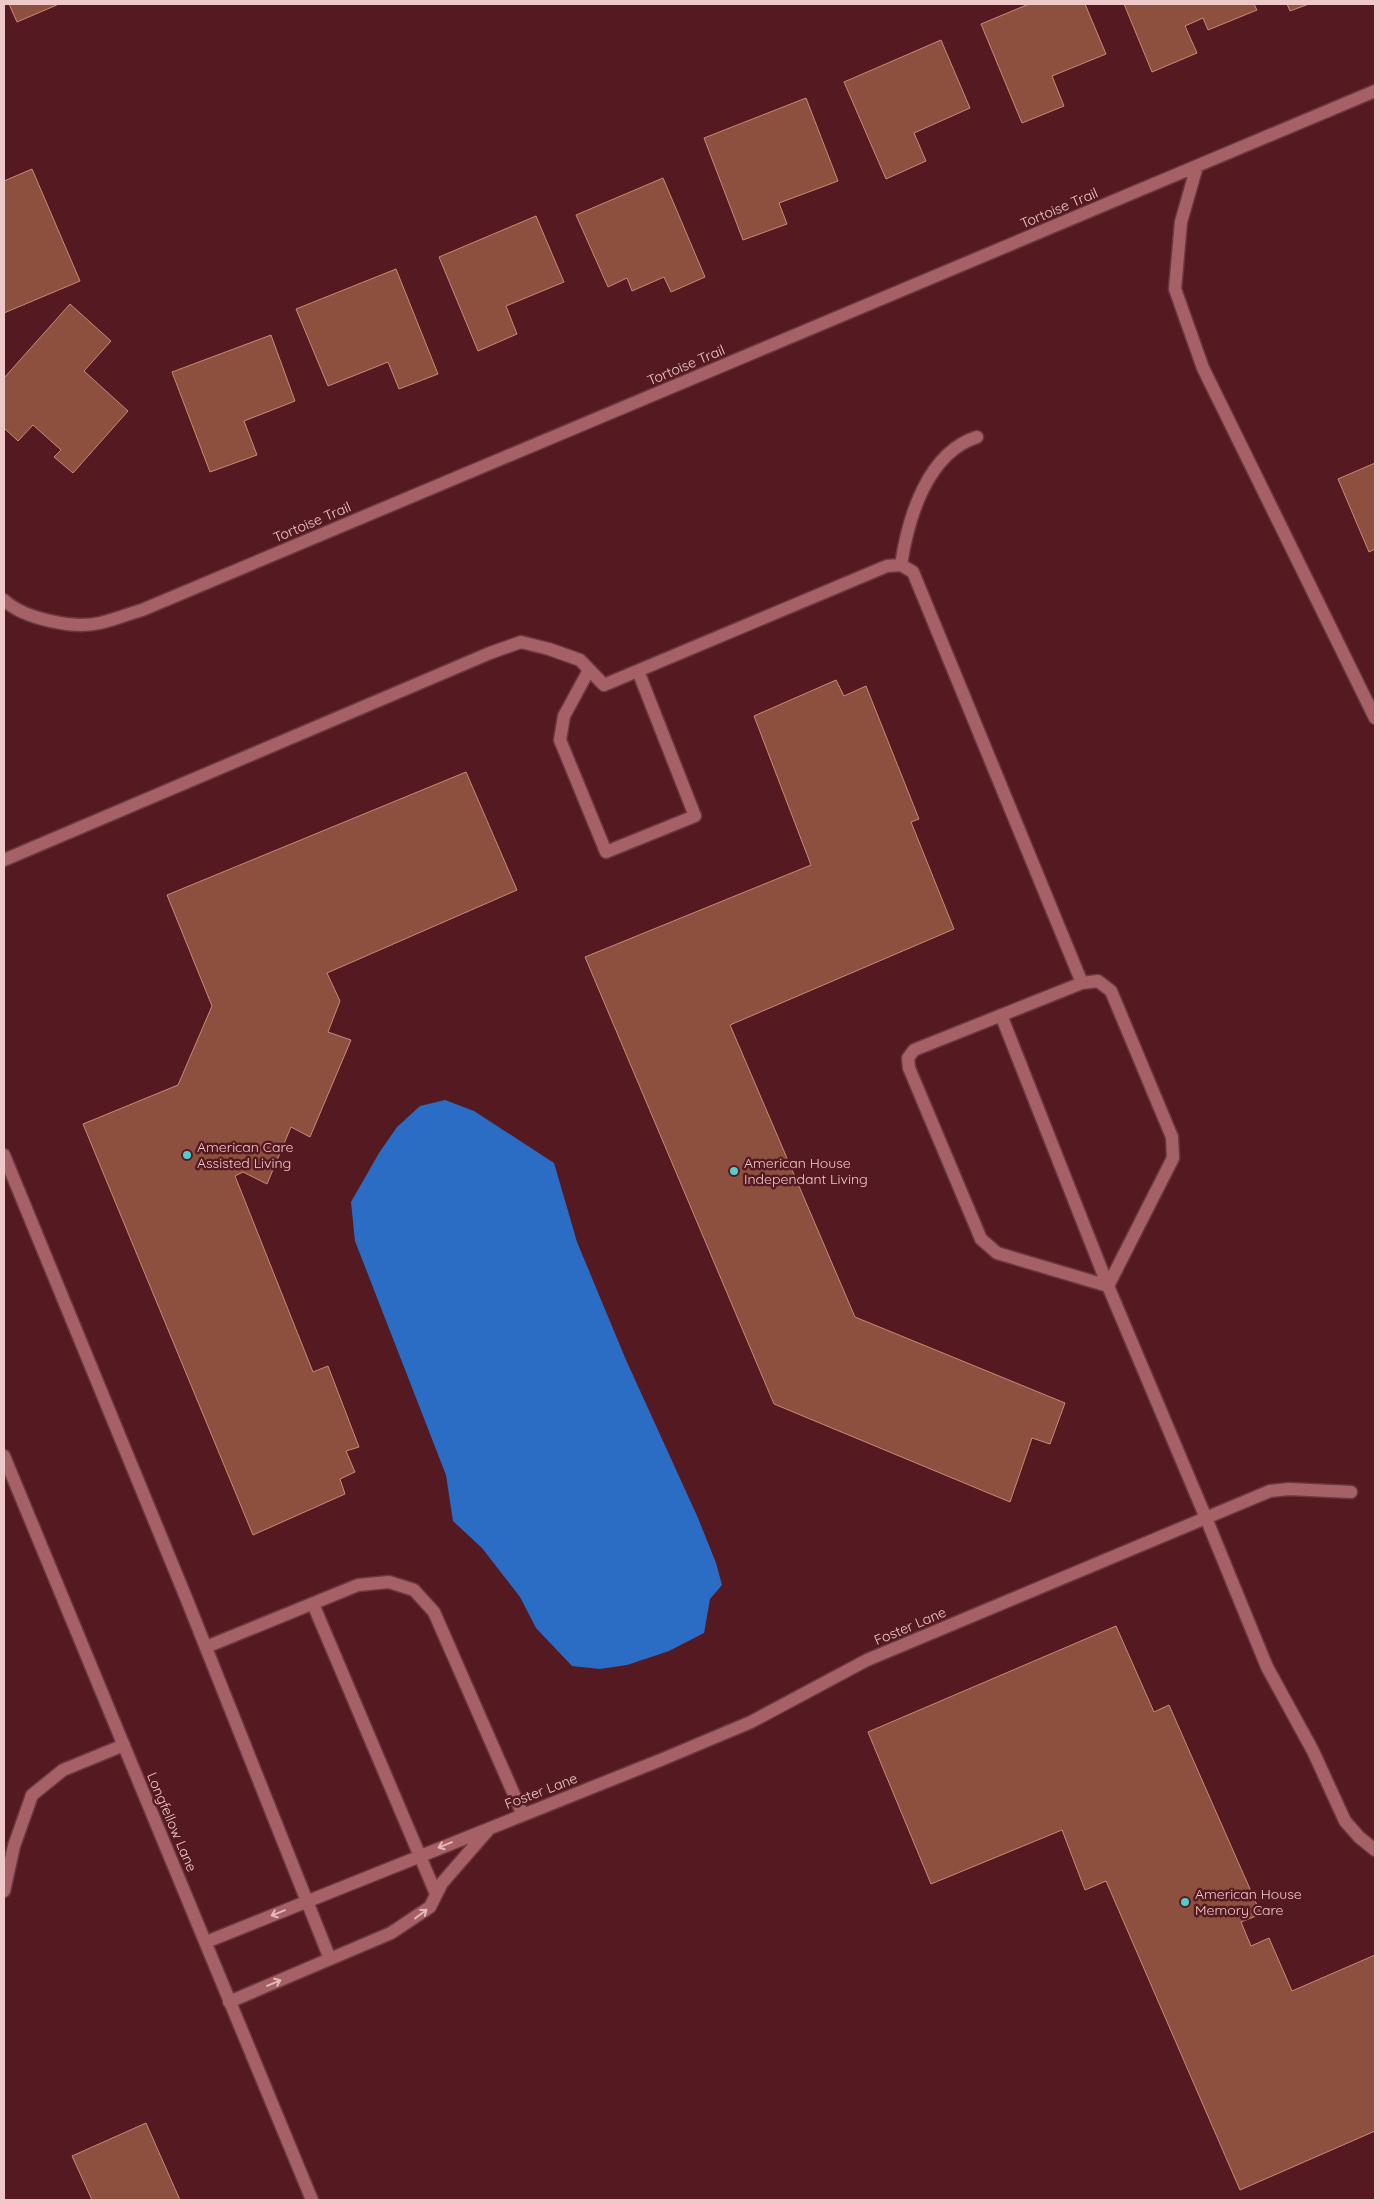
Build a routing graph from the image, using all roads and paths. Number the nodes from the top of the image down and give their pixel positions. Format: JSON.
{"nodes":[{"id":1,"x":1375,"y":91,"type":"edge"},
{"id":2,"x":1197,"y":166,"type":"junction"},
{"id":3,"x":977,"y":437,"type":"dead end"},
{"id":4,"x":901,"y":566,"type":"junction"},
{"id":5,"x":4,"y":600,"type":"edge"},
{"id":6,"x":589,"y":670,"type":"junction"},
{"id":7,"x":638,"y":671,"type":"junction"},
{"id":8,"x":1375,"y":718,"type":"edge"},
{"id":9,"x":4,"y":860,"type":"edge"},
{"id":10,"x":1082,"y":983,"type":"junction"},
{"id":11,"x":1001,"y":1015,"type":"junction"},
{"id":12,"x":4,"y":1155,"type":"edge"},
{"id":13,"x":1108,"y":1286,"type":"junction"},
{"id":14,"x":4,"y":1456,"type":"edge"},
{"id":15,"x":1351,"y":1492,"type":"dead end"},
{"id":16,"x":1206,"y":1518,"type":"junction"},
{"id":17,"x":313,"y":1604,"type":"junction"},
{"id":18,"x":206,"y":1647,"type":"junction"},
{"id":19,"x":124,"y":1745,"type":"junction"},
{"id":20,"x":523,"y":1815,"type":"junction"},
{"id":21,"x":491,"y":1827,"type":"junction"},
{"id":22,"x":1375,"y":1850,"type":"edge"},
{"id":23,"x":419,"y":1856,"type":"junction"},
{"id":24,"x":4,"y":1891,"type":"edge"},
{"id":25,"x":436,"y":1894,"type":"junction"},
{"id":26,"x":308,"y":1901,"type":"junction"},
{"id":27,"x":206,"y":1942,"type":"junction"},
{"id":28,"x":330,"y":1959,"type":"junction"},
{"id":29,"x":230,"y":2002,"type":"junction"},
{"id":30,"x":312,"y":2200,"type":"edge"}],
"edges":[{"from":1,"to":2,"type":"street","name":"Tortoise Trail"},
{"from":2,"to":5,"type":"street","name":"Tortoise Trail"},
{"from":2,"to":8,"type":"street"},
{"from":3,"to":4,"type":"street"},
{"from":4,"to":7,"type":"street"},
{"from":4,"to":10,"type":"street"},
{"from":6,"to":7,"type":"street"},
{"from":6,"to":7,"type":"street"},
{"from":6,"to":9,"type":"street"},
{"from":10,"to":11,"type":"street"},
{"from":10,"to":13,"type":"street"},
{"from":11,"to":13,"type":"street"},
{"from":11,"to":13,"type":"street"},
{"from":12,"to":18,"type":"street"},
{"from":13,"to":16,"type":"street"},
{"from":14,"to":19,"type":"street","name":"Longfellow Lane"},
{"from":15,"to":16,"type":"street","name":"Foster Lane"},
{"from":16,"to":20,"type":"street","name":"Foster Lane"},
{"from":16,"to":22,"type":"street"},
{"from":17,"to":18,"type":"street"},
{"from":17,"to":20,"type":"street"},
{"from":17,"to":23,"type":"street"},
{"from":18,"to":26,"type":"street"},
{"from":19,"to":24,"type":"street"},
{"from":19,"to":27,"type":"street","name":"Longfellow Lane"},
{"from":20,"to":21,"type":"street","name":"Foster Lane"},
{"from":21,"to":23,"type":"street","name":"Foster Lane","one_way":true},
{"from":21,"to":25,"type":"street","name":"Foster Lane"},
{"from":23,"to":25,"type":"street"},
{"from":23,"to":26,"type":"street","name":"Foster Lane"},
{"from":28,"to":25,"type":"street","name":"Foster Lane","one_way":true},
{"from":26,"to":27,"type":"street","name":"Foster Lane","one_way":true},
{"from":26,"to":28,"type":"street"},
{"from":27,"to":29,"type":"street","name":"Longfellow Lane"},
{"from":29,"to":28,"type":"street","name":"Foster Lane","one_way":true},
{"from":29,"to":30,"type":"street","name":"Longfellow Lane"}]}
